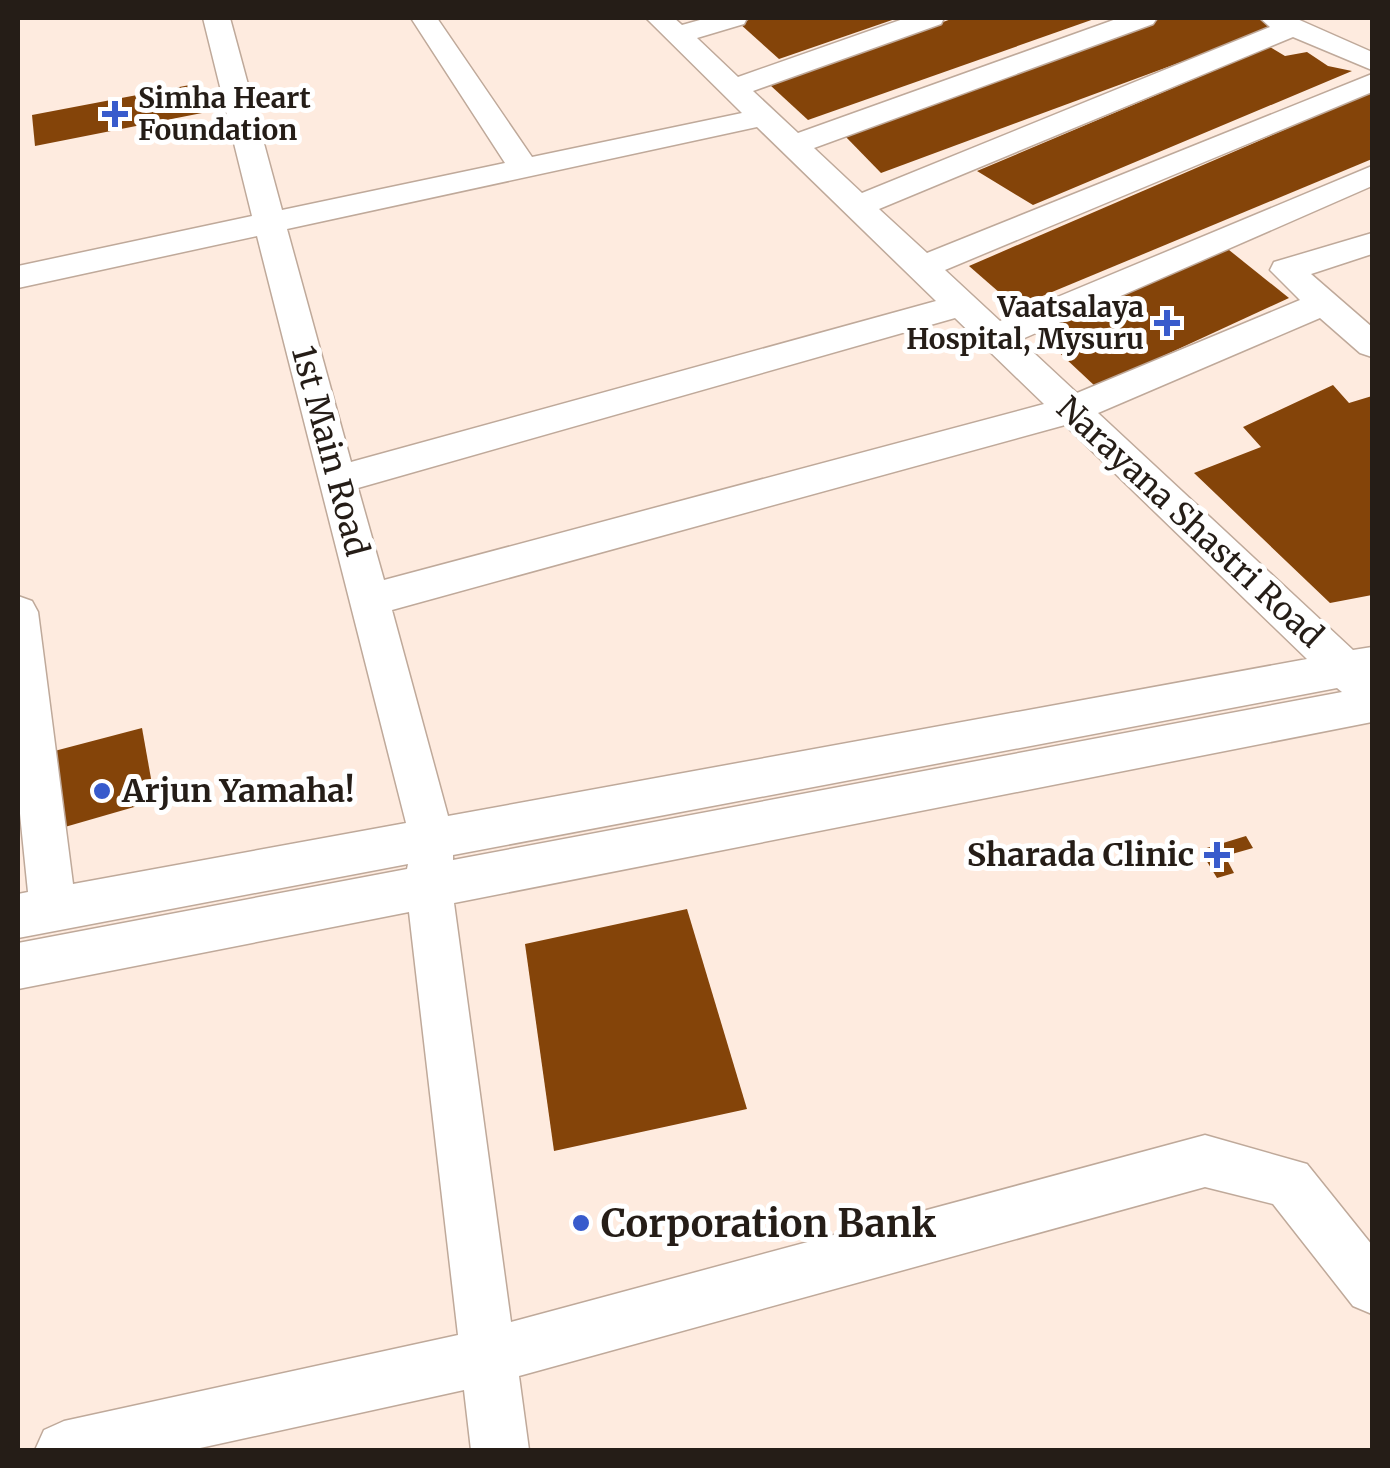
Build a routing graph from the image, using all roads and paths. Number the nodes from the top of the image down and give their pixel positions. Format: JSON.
{"nodes":[{"id":1,"x":216,"y":18,"type":"edge"},
{"id":2,"x":424,"y":18,"type":"edge"},
{"id":3,"x":734,"y":18,"type":"edge"},
{"id":4,"x":931,"y":18,"type":"edge"},
{"id":5,"x":1143,"y":18,"type":"edge"},
{"id":6,"x":1283,"y":22,"type":"edge"},
{"id":7,"x":669,"y":26,"type":"edge"},
{"id":8,"x":1372,"y":62,"type":"edge"},
{"id":9,"x":1372,"y":82,"type":"edge"},
{"id":10,"x":732,"y":89,"type":"junction"},
{"id":11,"x":764,"y":118,"type":"junction"},
{"id":12,"x":793,"y":145,"type":"junction"},
{"id":13,"x":525,"y":170,"type":"junction"},
{"id":14,"x":1372,"y":175,"type":"edge"},
{"id":15,"x":856,"y":207,"type":"junction"},
{"id":16,"x":271,"y":226,"type":"junction"},
{"id":17,"x":1372,"y":244,"type":"edge"},
{"id":18,"x":922,"y":267,"type":"junction"},
{"id":19,"x":18,"y":277,"type":"edge"},
{"id":20,"x":1325,"y":304,"type":"junction"},
{"id":21,"x":962,"y":305,"type":"junction"},
{"id":22,"x":995,"y":336,"type":"junction"},
{"id":23,"x":1372,"y":345,"type":"edge"},
{"id":24,"x":1072,"y":410,"type":"junction"},
{"id":25,"x":338,"y":480,"type":"junction"},
{"id":26,"x":370,"y":600,"type":"junction"},
{"id":27,"x":18,"y":612,"type":"edge"},
{"id":28,"x":1364,"y":676,"type":"edge"},
{"id":29,"x":1372,"y":704,"type":"edge"},
{"id":30,"x":430,"y":862,"type":"junction"},
{"id":31,"x":35,"y":913,"type":"edge"},
{"id":32,"x":18,"y":966,"type":"edge"},
{"id":33,"x":1372,"y":1286,"type":"edge"},
{"id":34,"x":490,"y":1356,"type":"junction"},
{"id":35,"x":64,"y":1450,"type":"edge"},
{"id":36,"x":500,"y":1450,"type":"edge"}],
"edges":[{"from":1,"to":16,"type":"street","name":"1st Main Road"},
{"from":2,"to":13,"type":"street"},
{"from":3,"to":7,"type":"street"},
{"from":4,"to":10,"type":"street"},
{"from":5,"to":12,"type":"street"},
{"from":6,"to":8,"type":"street"},
{"from":6,"to":15,"type":"street"},
{"from":7,"to":10,"type":"street","name":"Narayana Shastri Road"},
{"from":9,"to":18,"type":"street"},
{"from":10,"to":11,"type":"street","name":"Narayana Shastri Road"},
{"from":11,"to":12,"type":"street","name":"Narayana Shastri Road"},
{"from":11,"to":13,"type":"street"},
{"from":12,"to":15,"type":"street","name":"Narayana Shastri Road"},
{"from":13,"to":16,"type":"street"},
{"from":14,"to":22,"type":"street"},
{"from":15,"to":18,"type":"street","name":"Narayana Shastri Road"},
{"from":16,"to":19,"type":"street"},
{"from":16,"to":25,"type":"street","name":"1st Main Road"},
{"from":17,"to":20,"type":"street"},
{"from":18,"to":21,"type":"street","name":"Narayana Shastri Road"},
{"from":20,"to":23,"type":"street"},
{"from":20,"to":24,"type":"street"},
{"from":21,"to":22,"type":"street","name":"Narayana Shastri Road"},
{"from":21,"to":25,"type":"street"},
{"from":22,"to":24,"type":"street","name":"Narayana Shastri Road"},
{"from":24,"to":26,"type":"street"},
{"from":24,"to":28,"type":"street","name":"Narayana Shastri Road"},
{"from":25,"to":26,"type":"street","name":"1st Main Road"},
{"from":26,"to":30,"type":"street","name":"1st Main Road"},
{"from":27,"to":31,"type":"street"},
{"from":28,"to":30,"type":"street"},
{"from":29,"to":30,"type":"street"},
{"from":30,"to":31,"type":"street"},
{"from":30,"to":32,"type":"street"},
{"from":30,"to":34,"type":"street","name":"1st Main Road"},
{"from":33,"to":34,"type":"street"},
{"from":34,"to":35,"type":"street"},
{"from":34,"to":36,"type":"street","name":"1st Main Road"}]}
